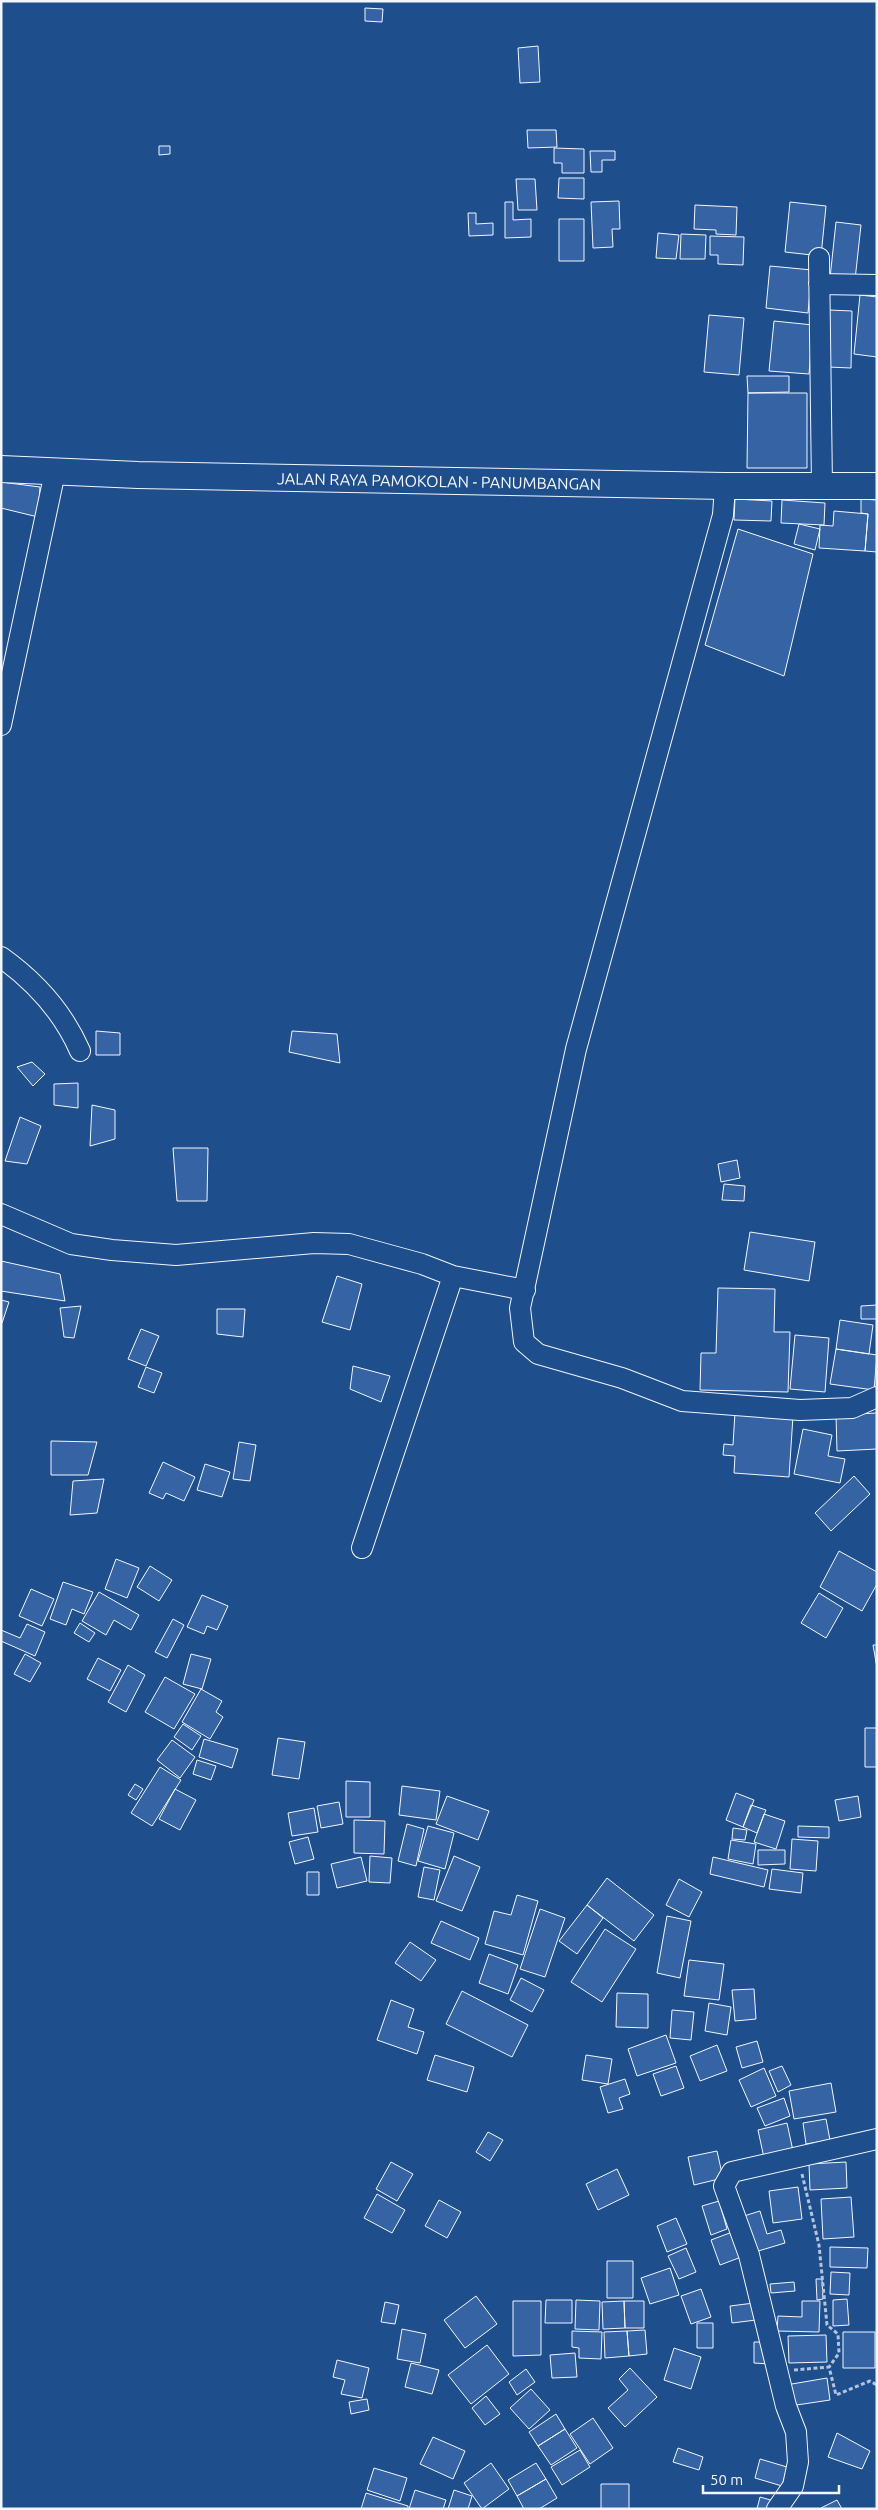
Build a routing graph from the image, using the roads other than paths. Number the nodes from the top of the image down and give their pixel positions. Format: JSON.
{"nodes":[{"id":1,"x":819,"y":258,"type":"dead end"},
{"id":2,"x":819,"y":284,"type":"junction"},
{"id":3,"x":877,"y":285,"type":"edge"},
{"id":4,"x":1,"y":469,"type":"edge"},
{"id":5,"x":55,"y":472,"type":"junction"},
{"id":6,"x":725,"y":486,"type":"junction"},
{"id":7,"x":822,"y":486,"type":"junction"},
{"id":8,"x":877,"y":486,"type":"edge"},
{"id":9,"x":1,"y":725,"type":"edge"},
{"id":10,"x":1,"y":957,"type":"edge"},
{"id":11,"x":80,"y":1051,"type":"dead end"},
{"id":12,"x":1,"y":1214,"type":"edge"},
{"id":13,"x":453,"y":1276,"type":"junction"},
{"id":14,"x":526,"y":1290,"type":"junction"},
{"id":15,"x":877,"y":1397,"type":"edge"},
{"id":16,"x":362,"y":1548,"type":"dead end"},
{"id":17,"x":877,"y":2139,"type":"edge"},
{"id":18,"x":776,"y":2509,"type":"edge"}],
"edges":[{"from":1,"to":2,"type":"street"},
{"from":2,"to":3,"type":"street"},
{"from":2,"to":7,"type":"street"},
{"from":4,"to":5,"type":"main road","name":"JALAN RAYA PAMOKOLAN - PANUMBANGAN"},
{"from":5,"to":6,"type":"main road","name":"JALAN RAYA PAMOKOLAN - PANUMBANGAN"},
{"from":5,"to":9,"type":"street"},
{"from":6,"to":7,"type":"main road","name":"JALAN RAYA PAMOKOLAN - PANUMBANGAN"},
{"from":6,"to":14,"type":"street"},
{"from":7,"to":8,"type":"main road","name":"JALAN RAYA PAMOKOLAN - PANUMBANGAN"},
{"from":10,"to":11,"type":"street"},
{"from":12,"to":13,"type":"street"},
{"from":13,"to":14,"type":"street"},
{"from":13,"to":16,"type":"street"},
{"from":14,"to":15,"type":"street"},
{"from":17,"to":18,"type":"street"}]}
